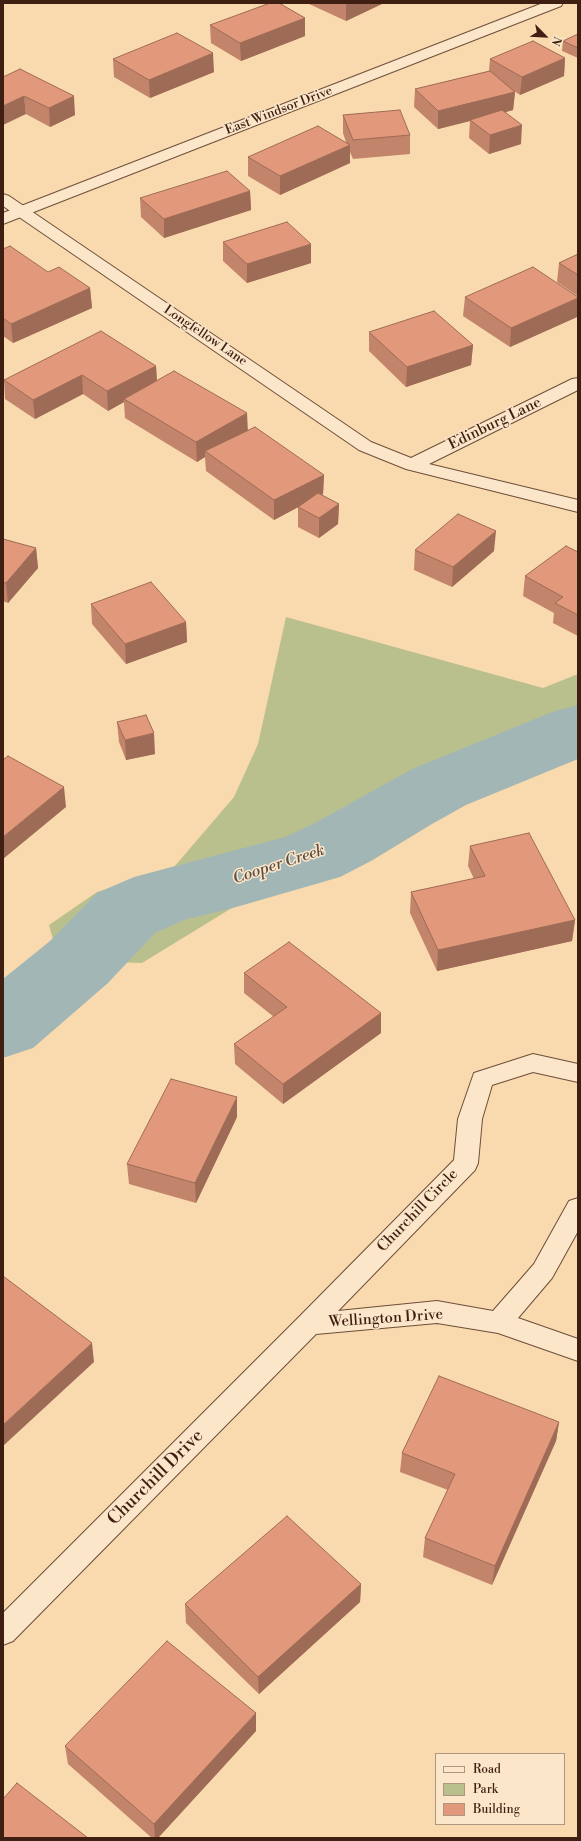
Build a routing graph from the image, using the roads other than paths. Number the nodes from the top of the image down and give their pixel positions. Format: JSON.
{"nodes":[{"id":1,"x":556,"y":3,"type":"edge"},
{"id":2,"x":3,"y":199,"type":"edge"},
{"id":3,"x":22,"y":211,"type":"junction"},
{"id":4,"x":3,"y":219,"type":"edge"},
{"id":5,"x":578,"y":383,"type":"edge"},
{"id":6,"x":412,"y":465,"type":"junction"},
{"id":7,"x":578,"y":506,"type":"edge"},
{"id":8,"x":578,"y":1073,"type":"edge"},
{"id":9,"x":578,"y":1208,"type":"edge"},
{"id":10,"x":499,"y":1322,"type":"junction"},
{"id":11,"x":309,"y":1324,"type":"junction"},
{"id":12,"x":578,"y":1350,"type":"edge"},
{"id":13,"x":3,"y":1632,"type":"edge"}],
"edges":[{"from":1,"to":3,"type":"street","name":"East Windsor Drive"},
{"from":2,"to":3,"type":"street","name":"Longfellow Lane"},
{"from":3,"to":4,"type":"street","name":"East Windsor Drive"},
{"from":3,"to":6,"type":"street","name":"Longfellow Lane"},
{"from":5,"to":6,"type":"street","name":"Edinburg Lane"},
{"from":6,"to":7,"type":"street","name":"Longfellow Lane"},
{"from":8,"to":11,"type":"street","name":"Churchill Circle"},
{"from":9,"to":10,"type":"street"},
{"from":10,"to":11,"type":"street","name":"Wellington Drive"},
{"from":10,"to":12,"type":"street","name":"Wellington Drive"},
{"from":11,"to":13,"type":"street","name":"Churchill Drive"}]}
